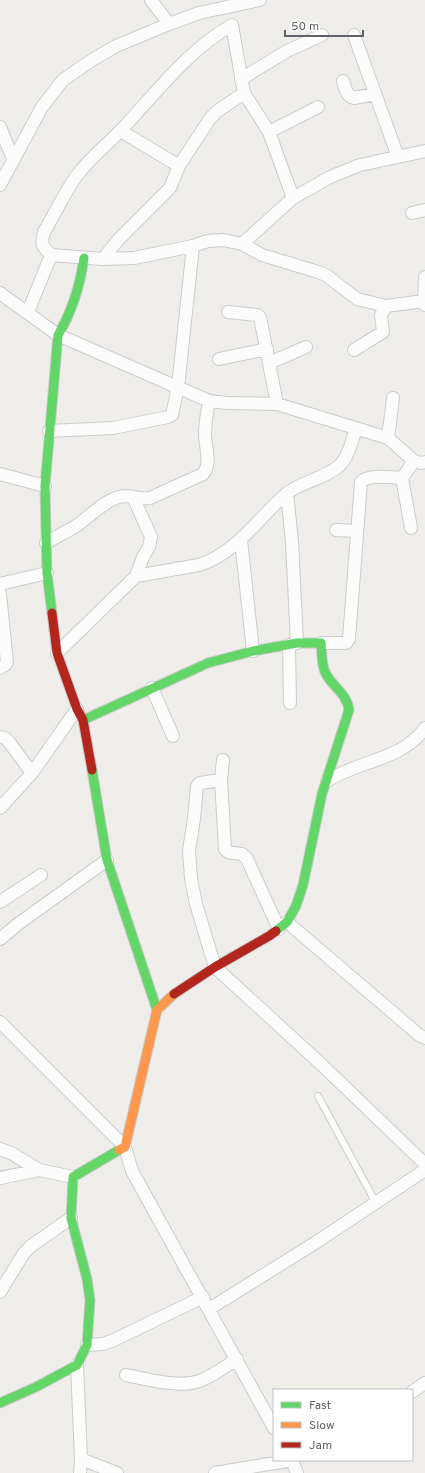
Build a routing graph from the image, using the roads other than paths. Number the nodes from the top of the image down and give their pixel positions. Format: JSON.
{"nodes":[{"id":1,"x":151,"y":0,"type":"edge"},
{"id":2,"x":260,"y":0,"type":"edge"},
{"id":3,"x":236,"y":2,"type":"edge"},
{"id":4,"x":169,"y":24,"type":"junction"},
{"id":5,"x":232,"y":25,"type":"junction"},
{"id":6,"x":322,"y":35,"type":"dead end"},
{"id":7,"x":354,"y":35,"type":"dead end"},
{"id":8,"x":241,"y":79,"type":"junction"},
{"id":9,"x":343,"y":81,"type":"dead end"},
{"id":10,"x":244,"y":93,"type":"junction"},
{"id":11,"x":375,"y":94,"type":"junction"},
{"id":12,"x":318,"y":107,"type":"dead end"},
{"id":13,"x":0,"y":127,"type":"edge"},
{"id":14,"x":121,"y":130,"type":"junction"},
{"id":15,"x":269,"y":132,"type":"junction"},
{"id":16,"x":425,"y":151,"type":"edge"},
{"id":17,"x":398,"y":157,"type":"junction"},
{"id":18,"x":13,"y":159,"type":"junction"},
{"id":19,"x":179,"y":166,"type":"junction"},
{"id":20,"x":0,"y":185,"type":"edge"},
{"id":21,"x":293,"y":198,"type":"junction"},
{"id":22,"x":425,"y":210,"type":"edge"},
{"id":23,"x":412,"y":213,"type":"dead end"},
{"id":24,"x":242,"y":244,"type":"junction"},
{"id":25,"x":193,"y":246,"type":"junction"},
{"id":26,"x":51,"y":255,"type":"junction"},
{"id":27,"x":84,"y":258,"type":"junction"},
{"id":28,"x":103,"y":259,"type":"junction"},
{"id":29,"x":425,"y":277,"type":"edge"},
{"id":30,"x":0,"y":293,"type":"edge"},
{"id":31,"x":424,"y":303,"type":"edge"},
{"id":32,"x":386,"y":306,"type":"junction"},
{"id":33,"x":28,"y":312,"type":"junction"},
{"id":34,"x":228,"y":312,"type":"dead end"},
{"id":35,"x":58,"y":335,"type":"junction"},
{"id":36,"x":306,"y":348,"type":"dead end"},
{"id":37,"x":267,"y":349,"type":"junction"},
{"id":38,"x":354,"y":350,"type":"dead end"},
{"id":39,"x":219,"y":359,"type":"dead end"},
{"id":40,"x":269,"y":363,"type":"junction"},
{"id":41,"x":178,"y":387,"type":"junction"},
{"id":42,"x":393,"y":398,"type":"dead end"},
{"id":43,"x":209,"y":401,"type":"junction"},
{"id":44,"x":277,"y":404,"type":"junction"},
{"id":45,"x":356,"y":428,"type":"junction"},
{"id":46,"x":49,"y":431,"type":"junction"},
{"id":47,"x":388,"y":438,"type":"junction"},
{"id":48,"x":419,"y":462,"type":"edge"},
{"id":49,"x":0,"y":474,"type":"edge"},
{"id":50,"x":402,"y":478,"type":"junction"},
{"id":51,"x":44,"y":486,"type":"junction"},
{"id":52,"x":287,"y":493,"type":"junction"},
{"id":53,"x":133,"y":497,"type":"junction"},
{"id":54,"x":411,"y":528,"type":"dead end"},
{"id":55,"x":336,"y":530,"type":"dead end"},
{"id":56,"x":357,"y":531,"type":"junction"},
{"id":57,"x":241,"y":540,"type":"junction"},
{"id":58,"x":46,"y":543,"type":"junction"},
{"id":59,"x":47,"y":573,"type":"junction"},
{"id":60,"x":136,"y":576,"type":"junction"},
{"id":61,"x":0,"y":584,"type":"edge"},
{"id":62,"x":0,"y":594,"type":"edge"},
{"id":63,"x":321,"y":643,"type":"junction"},
{"id":64,"x":293,"y":644,"type":"junction"},
{"id":65,"x":253,"y":651,"type":"junction"},
{"id":66,"x":57,"y":653,"type":"junction"},
{"id":67,"x":0,"y":668,"type":"edge"},
{"id":68,"x":152,"y":688,"type":"junction"},
{"id":69,"x":290,"y":703,"type":"dead end"},
{"id":70,"x":77,"y":709,"type":"junction"},
{"id":71,"x":83,"y":720,"type":"junction"},
{"id":72,"x":425,"y":728,"type":"edge"},
{"id":73,"x":173,"y":736,"type":"dead end"},
{"id":74,"x":0,"y":737,"type":"edge"},
{"id":75,"x":223,"y":760,"type":"dead end"},
{"id":76,"x":32,"y":773,"type":"junction"},
{"id":77,"x":220,"y":780,"type":"junction"},
{"id":78,"x":327,"y":781,"type":"junction"},
{"id":79,"x":0,"y":808,"type":"edge"},
{"id":80,"x":108,"y":860,"type":"junction"},
{"id":81,"x":41,"y":876,"type":"dead end"},
{"id":82,"x":0,"y":902,"type":"edge"},
{"id":83,"x":283,"y":926,"type":"junction"},
{"id":84,"x":0,"y":939,"type":"edge"},
{"id":85,"x":214,"y":967,"type":"junction"},
{"id":86,"x":158,"y":1010,"type":"junction"},
{"id":87,"x":0,"y":1022,"type":"edge"},
{"id":88,"x":425,"y":1038,"type":"edge"},
{"id":89,"x":318,"y":1096,"type":"dead end"},
{"id":90,"x":125,"y":1147,"type":"junction"},
{"id":91,"x":0,"y":1149,"type":"edge"},
{"id":92,"x":425,"y":1164,"type":"edge"},
{"id":93,"x":39,"y":1170,"type":"junction"},
{"id":94,"x":425,"y":1170,"type":"edge"},
{"id":95,"x":73,"y":1177,"type":"junction"},
{"id":96,"x":0,"y":1178,"type":"edge"},
{"id":97,"x":376,"y":1203,"type":"junction"},
{"id":98,"x":71,"y":1218,"type":"junction"},
{"id":99,"x":0,"y":1292,"type":"edge"},
{"id":100,"x":203,"y":1297,"type":"junction"},
{"id":101,"x":209,"y":1309,"type":"junction"},
{"id":102,"x":87,"y":1345,"type":"junction"},
{"id":103,"x":237,"y":1359,"type":"junction"},
{"id":104,"x":77,"y":1365,"type":"junction"},
{"id":105,"x":126,"y":1375,"type":"dead end"},
{"id":106,"x":425,"y":1383,"type":"edge"},
{"id":107,"x":413,"y":1391,"type":"edge"},
{"id":108,"x":0,"y":1403,"type":"edge"},
{"id":109,"x":273,"y":1426,"type":"edge"},
{"id":110,"x":81,"y":1459,"type":"junction"},
{"id":111,"x":286,"y":1461,"type":"edge"},
{"id":112,"x":292,"y":1461,"type":"edge"},
{"id":113,"x":80,"y":1473,"type":"edge"},
{"id":114,"x":117,"y":1473,"type":"edge"},
{"id":115,"x":215,"y":1473,"type":"edge"},
{"id":116,"x":297,"y":1473,"type":"edge"}],
"edges":[{"from":1,"to":4,"type":"street"},
{"from":2,"to":3,"type":"street"},
{"from":3,"to":4,"type":"street"},
{"from":3,"to":5,"type":"street"},
{"from":4,"to":18,"type":"street"},
{"from":5,"to":8,"type":"street"},
{"from":5,"to":14,"type":"street"},
{"from":6,"to":8,"type":"street"},
{"from":7,"to":11,"type":"street"},
{"from":8,"to":10,"type":"street"},
{"from":9,"to":11,"type":"street"},
{"from":10,"to":15,"type":"street"},
{"from":10,"to":19,"type":"street"},
{"from":11,"to":17,"type":"street"},
{"from":12,"to":15,"type":"street"},
{"from":13,"to":18,"type":"street"},
{"from":14,"to":19,"type":"street"},
{"from":14,"to":26,"type":"street"},
{"from":15,"to":21,"type":"street"},
{"from":16,"to":17,"type":"street"},
{"from":17,"to":21,"type":"street"},
{"from":18,"to":20,"type":"street"},
{"from":19,"to":28,"type":"street"},
{"from":21,"to":24,"type":"street"},
{"from":22,"to":23,"type":"street"},
{"from":24,"to":25,"type":"street"},
{"from":24,"to":32,"type":"street"},
{"from":25,"to":28,"type":"street"},
{"from":25,"to":41,"type":"street"},
{"from":26,"to":27,"type":"street"},
{"from":26,"to":33,"type":"street"},
{"from":27,"to":28,"type":"street"},
{"from":27,"to":35,"type":"street"},
{"from":29,"to":31,"type":"street"},
{"from":30,"to":33,"type":"street"},
{"from":31,"to":32,"type":"street"},
{"from":32,"to":38,"type":"street"},
{"from":33,"to":35,"type":"street"},
{"from":34,"to":37,"type":"street"},
{"from":35,"to":41,"type":"street"},
{"from":35,"to":46,"type":"street"},
{"from":36,"to":40,"type":"street"},
{"from":37,"to":39,"type":"street"},
{"from":37,"to":40,"type":"street"},
{"from":40,"to":44,"type":"street"},
{"from":41,"to":43,"type":"street"},
{"from":41,"to":46,"type":"street"},
{"from":42,"to":47,"type":"street"},
{"from":43,"to":44,"type":"street"},
{"from":43,"to":53,"type":"street"},
{"from":44,"to":45,"type":"street"},
{"from":45,"to":47,"type":"street"},
{"from":45,"to":52,"type":"street"},
{"from":46,"to":51,"type":"street"},
{"from":47,"to":48,"type":"street"},
{"from":48,"to":50,"type":"street"},
{"from":49,"to":51,"type":"street"},
{"from":50,"to":54,"type":"street"},
{"from":50,"to":56,"type":"street"},
{"from":51,"to":58,"type":"street"},
{"from":52,"to":57,"type":"street"},
{"from":52,"to":64,"type":"street"},
{"from":53,"to":58,"type":"street"},
{"from":53,"to":60,"type":"street"},
{"from":55,"to":56,"type":"street"},
{"from":56,"to":63,"type":"street"},
{"from":57,"to":60,"type":"street"},
{"from":57,"to":65,"type":"street"},
{"from":58,"to":59,"type":"street"},
{"from":59,"to":61,"type":"street"},
{"from":59,"to":66,"type":"street"},
{"from":60,"to":66,"type":"street"},
{"from":62,"to":67,"type":"street"},
{"from":63,"to":64,"type":"street"},
{"from":63,"to":78,"type":"street"},
{"from":64,"to":65,"type":"street"},
{"from":64,"to":69,"type":"street"},
{"from":65,"to":68,"type":"street"},
{"from":66,"to":70,"type":"street"},
{"from":68,"to":71,"type":"street"},
{"from":68,"to":73,"type":"street"},
{"from":70,"to":71,"type":"street"},
{"from":70,"to":76,"type":"street"},
{"from":71,"to":80,"type":"street"},
{"from":72,"to":78,"type":"street"},
{"from":74,"to":76,"type":"street"},
{"from":75,"to":77,"type":"street"},
{"from":76,"to":79,"type":"street"},
{"from":77,"to":83,"type":"street"},
{"from":77,"to":85,"type":"street"},
{"from":78,"to":83,"type":"street"},
{"from":80,"to":84,"type":"street"},
{"from":80,"to":86,"type":"street"},
{"from":81,"to":82,"type":"street"},
{"from":83,"to":85,"type":"street"},
{"from":83,"to":88,"type":"street"},
{"from":85,"to":86,"type":"street"},
{"from":85,"to":92,"type":"street"},
{"from":86,"to":90,"type":"street"},
{"from":87,"to":90,"type":"street"},
{"from":89,"to":97,"type":"lane"},
{"from":90,"to":95,"type":"street"},
{"from":90,"to":100,"type":"street"},
{"from":91,"to":93,"type":"street"},
{"from":93,"to":95,"type":"street"},
{"from":93,"to":96,"type":"street"},
{"from":94,"to":97,"type":"street"},
{"from":95,"to":98,"type":"street"},
{"from":97,"to":101,"type":"street"},
{"from":98,"to":99,"type":"street"},
{"from":98,"to":102,"type":"street"},
{"from":100,"to":101,"type":"street"},
{"from":100,"to":102,"type":"street"},
{"from":101,"to":103,"type":"street"},
{"from":102,"to":104,"type":"street"},
{"from":103,"to":105,"type":"street"},
{"from":103,"to":109,"type":"street"},
{"from":104,"to":108,"type":"street"},
{"from":104,"to":110,"type":"street"},
{"from":106,"to":107,"type":"street"},
{"from":110,"to":113,"type":"street"},
{"from":110,"to":114,"type":"street"},
{"from":111,"to":115,"type":"street"},
{"from":112,"to":116,"type":"street"}]}
